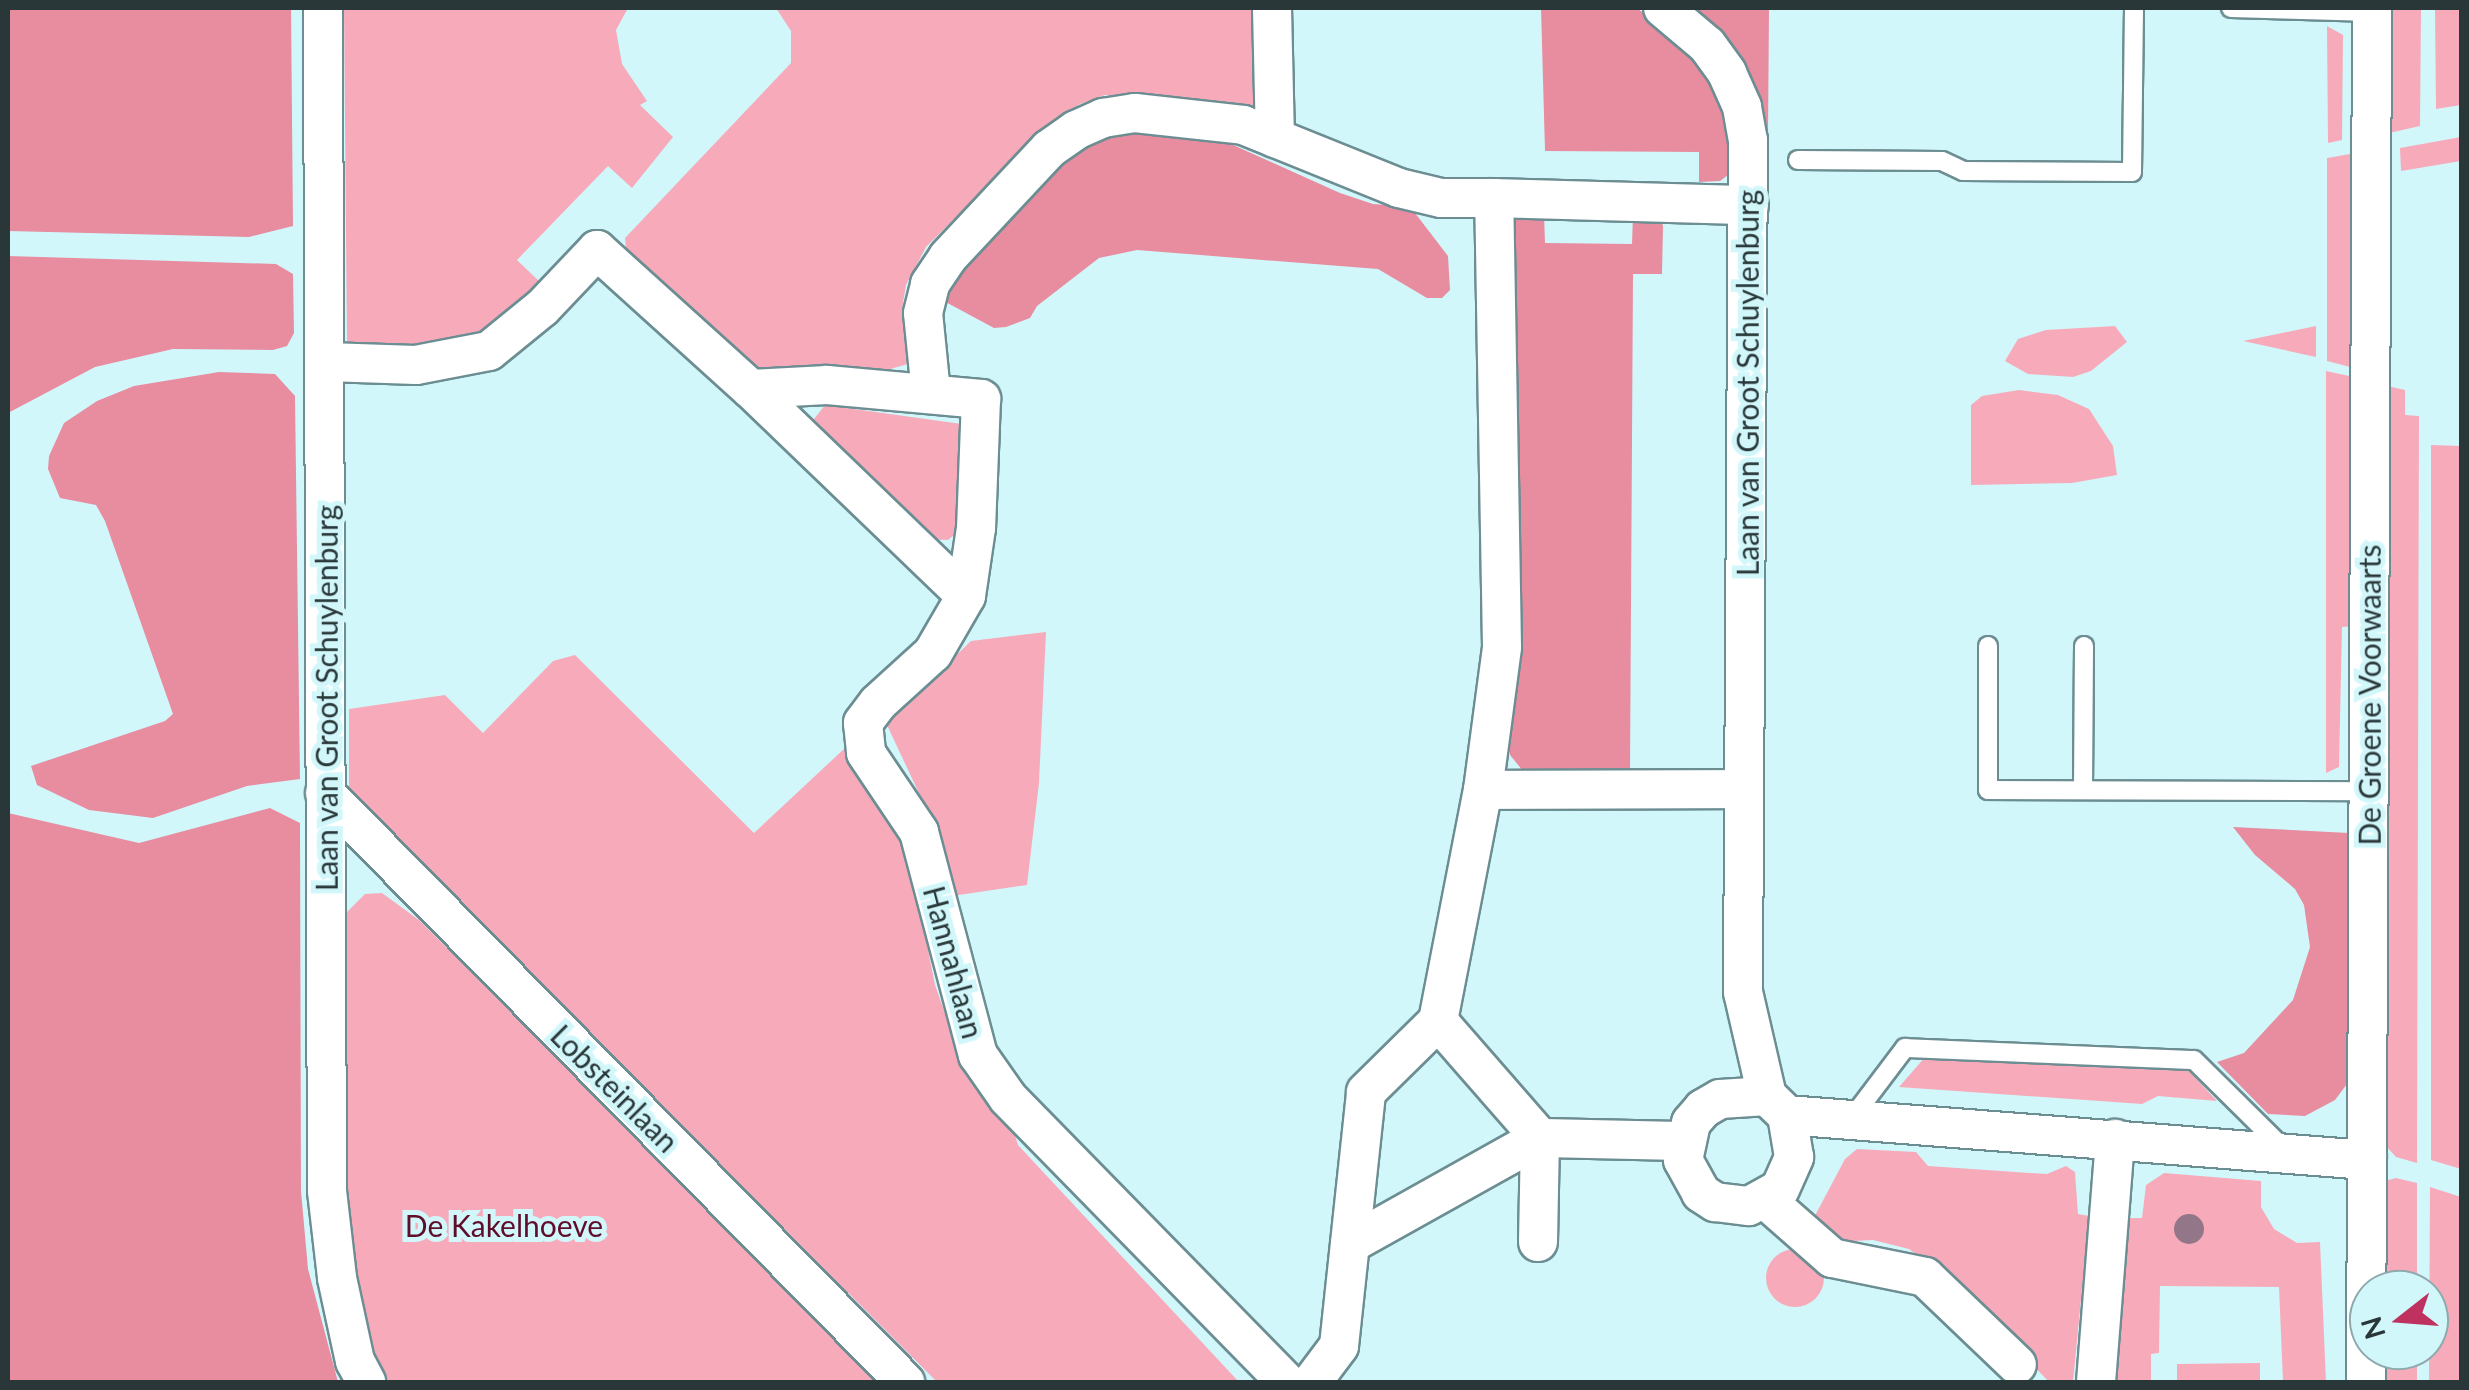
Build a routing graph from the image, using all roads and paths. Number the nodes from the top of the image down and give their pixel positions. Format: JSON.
{"nodes":[{"id":1,"x":323,"y":8,"type":"edge"},
{"id":2,"x":1272,"y":8,"type":"edge"},
{"id":3,"x":1662,"y":8,"type":"edge"},
{"id":4,"x":2134,"y":8,"type":"edge"},
{"id":5,"x":2231,"y":8,"type":"edge"},
{"id":6,"x":2372,"y":10,"type":"edge"},
{"id":7,"x":1275,"y":138,"type":"junction"},
{"id":8,"x":1798,"y":160,"type":"dead end"},
{"id":9,"x":1494,"y":198,"type":"junction"},
{"id":10,"x":1750,"y":205,"type":"junction"},
{"id":11,"x":327,"y":362,"type":"junction"},
{"id":12,"x":751,"y":388,"type":"junction"},
{"id":13,"x":931,"y":394,"type":"junction"},
{"id":14,"x":966,"y":596,"type":"junction"},
{"id":15,"x":1988,"y":646,"type":"dead end"},
{"id":16,"x":2084,"y":646,"type":"dead end"},
{"id":17,"x":1744,"y":789,"type":"junction"},
{"id":18,"x":1483,"y":790,"type":"junction"},
{"id":19,"x":2083,"y":790,"type":"junction"},
{"id":20,"x":2369,"y":791,"type":"junction"},
{"id":21,"x":325,"y":792,"type":"junction"},
{"id":22,"x":1438,"y":1022,"type":"junction"},
{"id":23,"x":1777,"y":1105,"type":"junction"},
{"id":24,"x":1852,"y":1118,"type":"junction"},
{"id":25,"x":1540,"y":1138,"type":"junction"},
{"id":26,"x":2115,"y":1139,"type":"junction"},
{"id":27,"x":1684,"y":1141,"type":"junction"},
{"id":28,"x":2287,"y":1152,"type":"junction"},
{"id":29,"x":2367,"y":1160,"type":"junction"},
{"id":30,"x":1766,"y":1200,"type":"junction"},
{"id":31,"x":1538,"y":1242,"type":"dead end"},
{"id":32,"x":1350,"y":1244,"type":"junction"},
{"id":33,"x":2017,"y":1366,"type":"dead end"},
{"id":34,"x":366,"y":1382,"type":"edge"},
{"id":35,"x":906,"y":1382,"type":"edge"},
{"id":36,"x":1286,"y":1382,"type":"edge"},
{"id":37,"x":1312,"y":1382,"type":"edge"},
{"id":38,"x":2096,"y":1382,"type":"edge"},
{"id":39,"x":2366,"y":1382,"type":"edge"}],
"edges":[{"from":1,"to":11,"type":"street","name":"Laan van Groot Schuylenburg"},
{"from":2,"to":7,"type":"street"},
{"from":3,"to":10,"type":"street","name":"Laan van Groot Schuylenburg"},
{"from":4,"to":8,"type":"lane"},
{"from":5,"to":6,"type":"lane"},
{"from":6,"to":20,"type":"street","name":"De Groene Voorwaarts"},
{"from":7,"to":9,"type":"street"},
{"from":7,"to":13,"type":"street"},
{"from":9,"to":10,"type":"street"},
{"from":9,"to":18,"type":"street"},
{"from":10,"to":17,"type":"street","name":"Laan van Groot Schuylenburg"},
{"from":11,"to":12,"type":"street"},
{"from":11,"to":21,"type":"street","name":"Laan van Groot Schuylenburg"},
{"from":12,"to":13,"type":"street","name":"Hannahlaan"},
{"from":12,"to":14,"type":"street"},
{"from":13,"to":14,"type":"street","name":"Hannahlaan"},
{"from":14,"to":36,"type":"street","name":"Hannahlaan"},
{"from":15,"to":19,"type":"lane"},
{"from":16,"to":19,"type":"lane"},
{"from":17,"to":18,"type":"street"},
{"from":17,"to":23,"type":"street","name":"Laan van Groot Schuylenburg"},
{"from":18,"to":22,"type":"street"},
{"from":19,"to":20,"type":"lane"},
{"from":20,"to":29,"type":"street","name":"De Groene Voorwaarts"},
{"from":21,"to":34,"type":"street","name":"Laan van Groot Schuylenburg"},
{"from":21,"to":35,"type":"street","name":"Lobsteinlaan"},
{"from":22,"to":25,"type":"street"},
{"from":22,"to":32,"type":"street"},
{"from":23,"to":24,"type":"street"},
{"from":23,"to":27,"type":"street"},
{"from":23,"to":30,"type":"street"},
{"from":24,"to":26,"type":"street"},
{"from":24,"to":28,"type":"lane"},
{"from":25,"to":27,"type":"street"},
{"from":25,"to":31,"type":"street"},
{"from":25,"to":32,"type":"street"},
{"from":26,"to":28,"type":"street"},
{"from":26,"to":38,"type":"street"},
{"from":27,"to":30,"type":"street"},
{"from":28,"to":29,"type":"street"},
{"from":29,"to":39,"type":"street","name":"De Groene Voorwaarts"},
{"from":30,"to":33,"type":"street"},
{"from":32,"to":37,"type":"street"}]}
